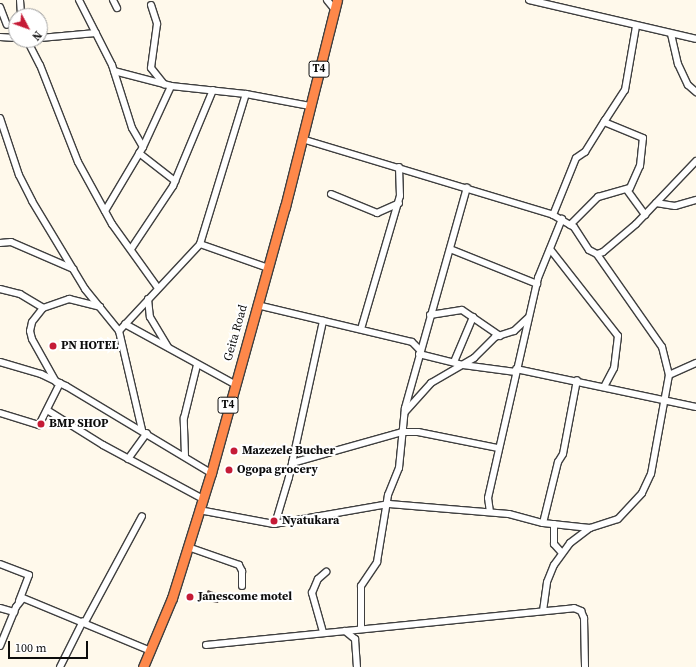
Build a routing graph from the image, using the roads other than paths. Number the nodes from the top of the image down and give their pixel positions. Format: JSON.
{"nodes":[{"id":1,"x":79,"y":0,"type":"edge"},
{"id":2,"x":113,"y":0,"type":"edge"},
{"id":3,"x":327,"y":0,"type":"edge"},
{"id":4,"x":337,"y":0,"type":"edge"},
{"id":5,"x":529,"y":0,"type":"edge"},
{"id":6,"x":150,"y":5,"type":"dead end"},
{"id":7,"x":0,"y":7,"type":"edge"},
{"id":8,"x":117,"y":8,"type":"dead end"},
{"id":9,"x":335,"y":10,"type":"junction"},
{"id":10,"x":7,"y":25,"type":"dead end"},
{"id":11,"x":636,"y":26,"type":"junction"},
{"id":12,"x":96,"y":33,"type":"junction"},
{"id":13,"x":670,"y":34,"type":"junction"},
{"id":14,"x":48,"y":37,"type":"edge"},
{"id":15,"x":696,"y":39,"type":"edge"},
{"id":16,"x":31,"y":48,"type":"edge"},
{"id":17,"x":114,"y":71,"type":"junction"},
{"id":18,"x":164,"y":84,"type":"junction"},
{"id":19,"x":171,"y":86,"type":"junction"},
{"id":20,"x":212,"y":90,"type":"junction"},
{"id":21,"x":696,"y":92,"type":"edge"},
{"id":22,"x":246,"y":94,"type":"junction"},
{"id":23,"x":310,"y":106,"type":"junction"},
{"id":24,"x":0,"y":118,"type":"edge"},
{"id":25,"x":605,"y":120,"type":"junction"},
{"id":26,"x":302,"y":139,"type":"junction"},
{"id":27,"x":141,"y":150,"type":"junction"},
{"id":28,"x":696,"y":161,"type":"edge"},
{"id":29,"x":399,"y":167,"type":"junction"},
{"id":30,"x":175,"y":181,"type":"junction"},
{"id":31,"x":467,"y":188,"type":"junction"},
{"id":32,"x":627,"y":190,"type":"junction"},
{"id":33,"x":331,"y":194,"type":"dead end"},
{"id":34,"x":696,"y":200,"type":"edge"},
{"id":35,"x":399,"y":203,"type":"junction"},
{"id":36,"x":656,"y":203,"type":"junction"},
{"id":37,"x":105,"y":211,"type":"junction"},
{"id":38,"x":553,"y":214,"type":"junction"},
{"id":39,"x":645,"y":214,"type":"junction"},
{"id":40,"x":562,"y":219,"type":"junction"},
{"id":41,"x":570,"y":225,"type":"junction"},
{"id":42,"x":0,"y":243,"type":"edge"},
{"id":43,"x":200,"y":244,"type":"junction"},
{"id":44,"x":131,"y":249,"type":"junction"},
{"id":45,"x":450,"y":249,"type":"junction"},
{"id":46,"x":550,"y":249,"type":"junction"},
{"id":47,"x":597,"y":254,"type":"junction"},
{"id":48,"x":268,"y":268,"type":"junction"},
{"id":49,"x":73,"y":269,"type":"junction"},
{"id":50,"x":537,"y":284,"type":"junction"},
{"id":51,"x":158,"y":288,"type":"junction"},
{"id":52,"x":0,"y":289,"type":"edge"},
{"id":53,"x":148,"y":299,"type":"junction"},
{"id":54,"x":257,"y":305,"type":"junction"},
{"id":55,"x":43,"y":308,"type":"junction"},
{"id":56,"x":100,"y":308,"type":"junction"},
{"id":57,"x":430,"y":315,"type":"junction"},
{"id":58,"x":473,"y":317,"type":"junction"},
{"id":59,"x":528,"y":318,"type":"junction"},
{"id":60,"x":323,"y":321,"type":"junction"},
{"id":61,"x":125,"y":324,"type":"junction"},
{"id":62,"x":362,"y":329,"type":"junction"},
{"id":63,"x":119,"y":331,"type":"junction"},
{"id":64,"x":500,"y":336,"type":"junction"},
{"id":65,"x":169,"y":349,"type":"junction"},
{"id":66,"x":419,"y":352,"type":"junction"},
{"id":67,"x":0,"y":362,"type":"edge"},
{"id":68,"x":454,"y":362,"type":"junction"},
{"id":69,"x":696,"y":363,"type":"edge"},
{"id":70,"x":197,"y":365,"type":"junction"},
{"id":71,"x":463,"y":365,"type":"junction"},
{"id":72,"x":516,"y":370,"type":"junction"},
{"id":73,"x":669,"y":375,"type":"junction"},
{"id":74,"x":577,"y":380,"type":"junction"},
{"id":75,"x":58,"y":383,"type":"junction"},
{"id":76,"x":234,"y":384,"type":"junction"},
{"id":77,"x":604,"y":387,"type":"junction"},
{"id":78,"x":666,"y":403,"type":"junction"},
{"id":79,"x":696,"y":407,"type":"edge"},
{"id":80,"x":47,"y":410,"type":"junction"},
{"id":81,"x":0,"y":413,"type":"edge"},
{"id":82,"x":404,"y":413,"type":"junction"},
{"id":83,"x":145,"y":431,"type":"junction"},
{"id":84,"x":402,"y":432,"type":"junction"},
{"id":85,"x":498,"y":448,"type":"junction"},
{"id":86,"x":185,"y":456,"type":"junction"},
{"id":87,"x":128,"y":459,"type":"junction"},
{"id":88,"x":292,"y":463,"type":"junction"},
{"id":89,"x":211,"y":473,"type":"junction"},
{"id":90,"x":203,"y":498,"type":"junction"},
{"id":91,"x":387,"y":504,"type":"junction"},
{"id":92,"x":199,"y":510,"type":"junction"},
{"id":93,"x":490,"y":512,"type":"junction"},
{"id":94,"x":142,"y":516,"type":"dead end"},
{"id":95,"x":543,"y":523,"type":"junction"},
{"id":96,"x":275,"y":524,"type":"junction"},
{"id":97,"x":554,"y":524,"type":"junction"},
{"id":98,"x":590,"y":528,"type":"junction"},
{"id":99,"x":188,"y":547,"type":"junction"},
{"id":100,"x":562,"y":553,"type":"junction"},
{"id":101,"x":0,"y":564,"type":"edge"},
{"id":102,"x":326,"y":572,"type":"dead end"},
{"id":103,"x":242,"y":586,"type":"dead end"},
{"id":104,"x":19,"y":602,"type":"junction"},
{"id":105,"x":0,"y":608,"type":"edge"},
{"id":106,"x":543,"y":611,"type":"junction"},
{"id":107,"x":14,"y":612,"type":"junction"},
{"id":108,"x":84,"y":622,"type":"junction"},
{"id":109,"x":359,"y":629,"type":"junction"},
{"id":110,"x":345,"y":631,"type":"junction"},
{"id":111,"x":323,"y":632,"type":"junction"},
{"id":112,"x":355,"y":640,"type":"junction"},
{"id":113,"x":206,"y":645,"type":"dead end"},
{"id":114,"x":0,"y":646,"type":"edge"},
{"id":115,"x":151,"y":651,"type":"junction"},
{"id":116,"x":60,"y":667,"type":"edge"},
{"id":117,"x":143,"y":667,"type":"edge"},
{"id":118,"x":357,"y":667,"type":"edge"},
{"id":119,"x":585,"y":667,"type":"edge"}],
"edges":[{"from":1,"to":12,"type":"street"},
{"from":2,"to":8,"type":"street"},
{"from":3,"to":9,"type":"street"},
{"from":4,"to":9,"type":"highway","name":"Geita Road","number":"T4"},
{"from":5,"to":11,"type":"street"},
{"from":6,"to":18,"type":"street"},
{"from":7,"to":10,"type":"street"},
{"from":9,"to":23,"type":"highway","name":"Geita Road","number":"T4"},
{"from":11,"to":13,"type":"street"},
{"from":11,"to":25,"type":"street"},
{"from":12,"to":14,"type":"street"},
{"from":12,"to":17,"type":"street"},
{"from":13,"to":15,"type":"street"},
{"from":13,"to":21,"type":"street"},
{"from":16,"to":37,"type":"street"},
{"from":17,"to":18,"type":"street"},
{"from":17,"to":27,"type":"street"},
{"from":18,"to":19,"type":"street"},
{"from":19,"to":20,"type":"street"},
{"from":19,"to":27,"type":"street"},
{"from":20,"to":22,"type":"street"},
{"from":20,"to":30,"type":"street"},
{"from":22,"to":23,"type":"street"},
{"from":22,"to":43,"type":"street"},
{"from":23,"to":26,"type":"highway","name":"Geita Road","number":"T4"},
{"from":24,"to":49,"type":"street"},
{"from":25,"to":32,"type":"street"},
{"from":25,"to":38,"type":"street"},
{"from":26,"to":29,"type":"street"},
{"from":26,"to":48,"type":"highway","name":"Geita Road","number":"T4"},
{"from":27,"to":30,"type":"street"},
{"from":27,"to":37,"type":"street"},
{"from":28,"to":36,"type":"street"},
{"from":29,"to":31,"type":"street"},
{"from":29,"to":35,"type":"street"},
{"from":30,"to":44,"type":"street"},
{"from":31,"to":38,"type":"street"},
{"from":31,"to":45,"type":"street"},
{"from":32,"to":39,"type":"street"},
{"from":32,"to":41,"type":"street"},
{"from":33,"to":35,"type":"street"},
{"from":34,"to":36,"type":"street"},
{"from":35,"to":62,"type":"street"},
{"from":36,"to":39,"type":"street"},
{"from":37,"to":44,"type":"street"},
{"from":38,"to":40,"type":"street"},
{"from":39,"to":47,"type":"street"},
{"from":40,"to":41,"type":"street"},
{"from":40,"to":46,"type":"street"},
{"from":41,"to":47,"type":"street"},
{"from":42,"to":49,"type":"street"},
{"from":43,"to":48,"type":"street"},
{"from":43,"to":51,"type":"street"},
{"from":44,"to":51,"type":"street"},
{"from":45,"to":50,"type":"street"},
{"from":45,"to":57,"type":"street"},
{"from":46,"to":50,"type":"street"},
{"from":46,"to":77,"type":"street"},
{"from":47,"to":73,"type":"street"},
{"from":48,"to":54,"type":"highway","name":"Geita Road","number":"T4"},
{"from":49,"to":56,"type":"street"},
{"from":50,"to":59,"type":"street"},
{"from":51,"to":53,"type":"street"},
{"from":52,"to":55,"type":"street"},
{"from":53,"to":61,"type":"street"},
{"from":53,"to":65,"type":"street"},
{"from":54,"to":60,"type":"street"},
{"from":54,"to":76,"type":"highway","name":"Geita Road","number":"T4"},
{"from":55,"to":56,"type":"street"},
{"from":55,"to":75,"type":"street"},
{"from":56,"to":63,"type":"street"},
{"from":57,"to":58,"type":"street"},
{"from":57,"to":66,"type":"street"},
{"from":58,"to":64,"type":"street"},
{"from":58,"to":68,"type":"street"},
{"from":59,"to":64,"type":"street"},
{"from":59,"to":72,"type":"street"},
{"from":60,"to":62,"type":"street"},
{"from":60,"to":88,"type":"street"},
{"from":61,"to":63,"type":"street"},
{"from":61,"to":65,"type":"street"},
{"from":62,"to":66,"type":"street"},
{"from":63,"to":83,"type":"street"},
{"from":64,"to":71,"type":"street"},
{"from":65,"to":70,"type":"street"},
{"from":66,"to":68,"type":"street"},
{"from":66,"to":82,"type":"street"},
{"from":67,"to":75,"type":"street"},
{"from":68,"to":71,"type":"street"},
{"from":69,"to":73,"type":"street"},
{"from":70,"to":76,"type":"street"},
{"from":70,"to":86,"type":"street"},
{"from":71,"to":72,"type":"street"},
{"from":71,"to":82,"type":"street"},
{"from":72,"to":74,"type":"street"},
{"from":72,"to":85,"type":"street"},
{"from":73,"to":78,"type":"street"},
{"from":74,"to":77,"type":"street"},
{"from":74,"to":95,"type":"street"},
{"from":75,"to":80,"type":"street"},
{"from":75,"to":83,"type":"street"},
{"from":76,"to":89,"type":"highway","name":"Geita Road","number":"T4"},
{"from":77,"to":78,"type":"street"},
{"from":78,"to":79,"type":"street"},
{"from":78,"to":98,"type":"street"},
{"from":80,"to":81,"type":"street"},
{"from":80,"to":87,"type":"street"},
{"from":82,"to":84,"type":"street"},
{"from":83,"to":86,"type":"street"},
{"from":83,"to":87,"type":"street"},
{"from":84,"to":85,"type":"street"},
{"from":84,"to":88,"type":"street"},
{"from":84,"to":91,"type":"street"},
{"from":85,"to":93,"type":"street"},
{"from":86,"to":89,"type":"street"},
{"from":87,"to":90,"type":"street"},
{"from":88,"to":96,"type":"street"},
{"from":89,"to":90,"type":"highway","name":"Geita Road","number":"T4"},
{"from":90,"to":92,"type":"highway","name":"Geita Road","number":"T4"},
{"from":91,"to":93,"type":"street"},
{"from":91,"to":96,"type":"street"},
{"from":91,"to":109,"type":"street"},
{"from":92,"to":96,"type":"street"},
{"from":92,"to":99,"type":"highway","name":"Geita Road","number":"T4"},
{"from":93,"to":95,"type":"street"},
{"from":94,"to":108,"type":"street"},
{"from":95,"to":97,"type":"street"},
{"from":97,"to":98,"type":"street"},
{"from":97,"to":100,"type":"street"},
{"from":98,"to":100,"type":"street"},
{"from":99,"to":103,"type":"street"},
{"from":99,"to":115,"type":"highway","name":"Geita Road","number":"T4"},
{"from":100,"to":106,"type":"street"},
{"from":101,"to":104,"type":"street"},
{"from":102,"to":111,"type":"street"},
{"from":104,"to":107,"type":"street"},
{"from":104,"to":108,"type":"street"},
{"from":105,"to":107,"type":"street"},
{"from":106,"to":109,"type":"street"},
{"from":106,"to":119,"type":"street"},
{"from":107,"to":114,"type":"street"},
{"from":108,"to":115,"type":"street"},
{"from":108,"to":116,"type":"street"},
{"from":109,"to":110,"type":"street"},
{"from":109,"to":112,"type":"street"},
{"from":110,"to":111,"type":"street"},
{"from":110,"to":112,"type":"street"},
{"from":111,"to":113,"type":"street"},
{"from":112,"to":118,"type":"street"},
{"from":115,"to":117,"type":"highway","name":"Geita Road","number":"T4"}]}
